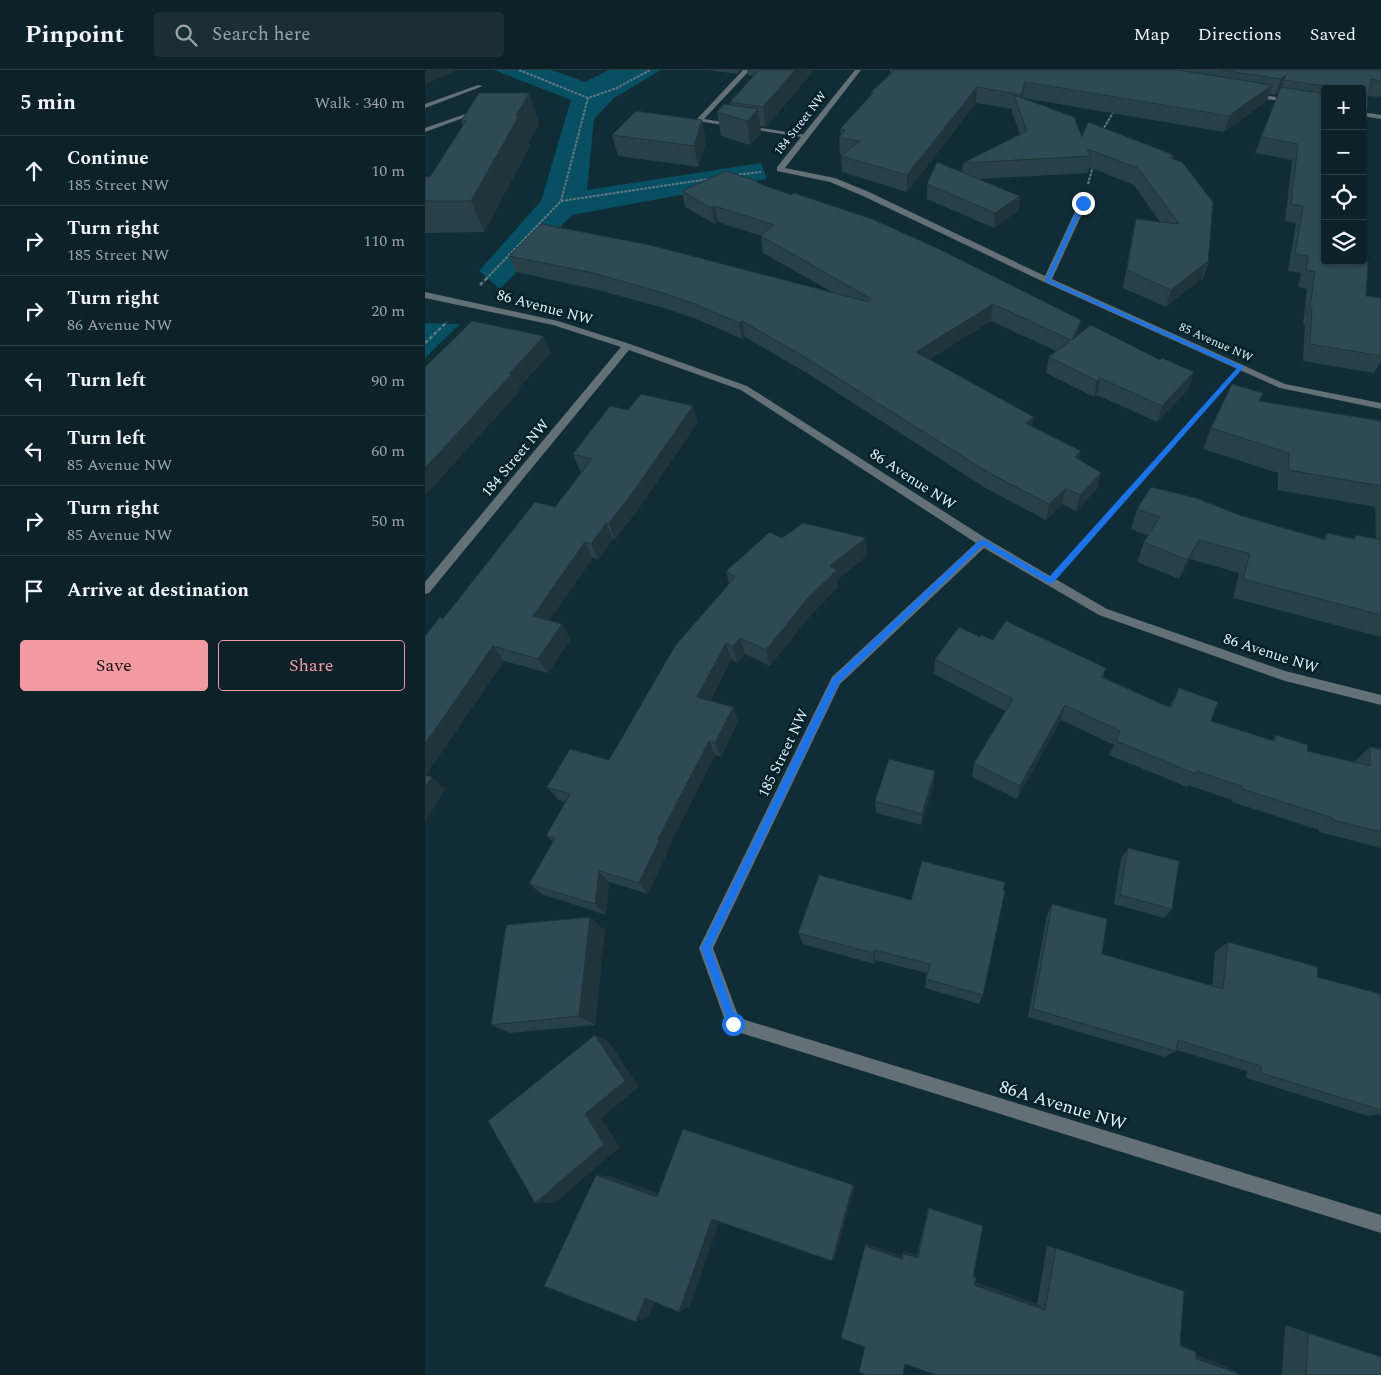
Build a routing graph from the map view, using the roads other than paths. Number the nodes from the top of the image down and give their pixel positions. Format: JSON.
{"nodes":[{"id":1,"x":747,"y":70,"type":"edge"},
{"id":2,"x":858,"y":70,"type":"edge"},
{"id":3,"x":480,"y":86,"type":"dead end"},
{"id":4,"x":1248,"y":94,"type":"edge"},
{"id":5,"x":425,"y":106,"type":"edge"},
{"id":6,"x":1321,"y":106,"type":"edge"},
{"id":7,"x":488,"y":108,"type":"edge"},
{"id":8,"x":1366,"y":115,"type":"edge"},
{"id":9,"x":1381,"y":117,"type":"edge"},
{"id":10,"x":425,"y":130,"type":"edge"},
{"id":11,"x":806,"y":137,"type":"junction"},
{"id":12,"x":780,"y":169,"type":"joint"},
{"id":13,"x":1083,"y":203,"type":"road end"},
{"id":14,"x":1047,"y":280,"type":"junction"},
{"id":15,"x":425,"y":294,"type":"edge"},
{"id":16,"x":627,"y":346,"type":"junction"},
{"id":17,"x":1381,"y":406,"type":"edge"},
{"id":18,"x":983,"y":542,"type":"junction"},
{"id":19,"x":425,"y":590,"type":"edge"},
{"id":20,"x":1381,"y":700,"type":"edge"},
{"id":21,"x":733,"y":1024,"type":"joint"},
{"id":22,"x":1381,"y":1224,"type":"edge"}],
"edges":[{"from":1,"to":11,"type":"street"},
{"from":2,"to":11,"type":"street","name":"184 Street NW"},
{"from":3,"to":5,"type":"street"},
{"from":4,"to":6,"type":"street"},
{"from":7,"to":10,"type":"street"},
{"from":8,"to":9,"type":"street"},
{"from":11,"to":12,"type":"street","name":"184 Street NW"},
{"from":12,"to":14,"type":"street","name":"85 Avenue NW"},
{"from":13,"to":14,"type":"street"},
{"from":14,"to":17,"type":"street","name":"85 Avenue NW"},
{"from":15,"to":16,"type":"street","name":"86 Avenue NW"},
{"from":16,"to":18,"type":"street","name":"86 Avenue NW"},
{"from":16,"to":19,"type":"street","name":"184 Street NW"},
{"from":18,"to":20,"type":"street","name":"86 Avenue NW"},
{"from":18,"to":21,"type":"street","name":"185 Street NW"},
{"from":21,"to":22,"type":"street","name":"86A Avenue NW"}]}
